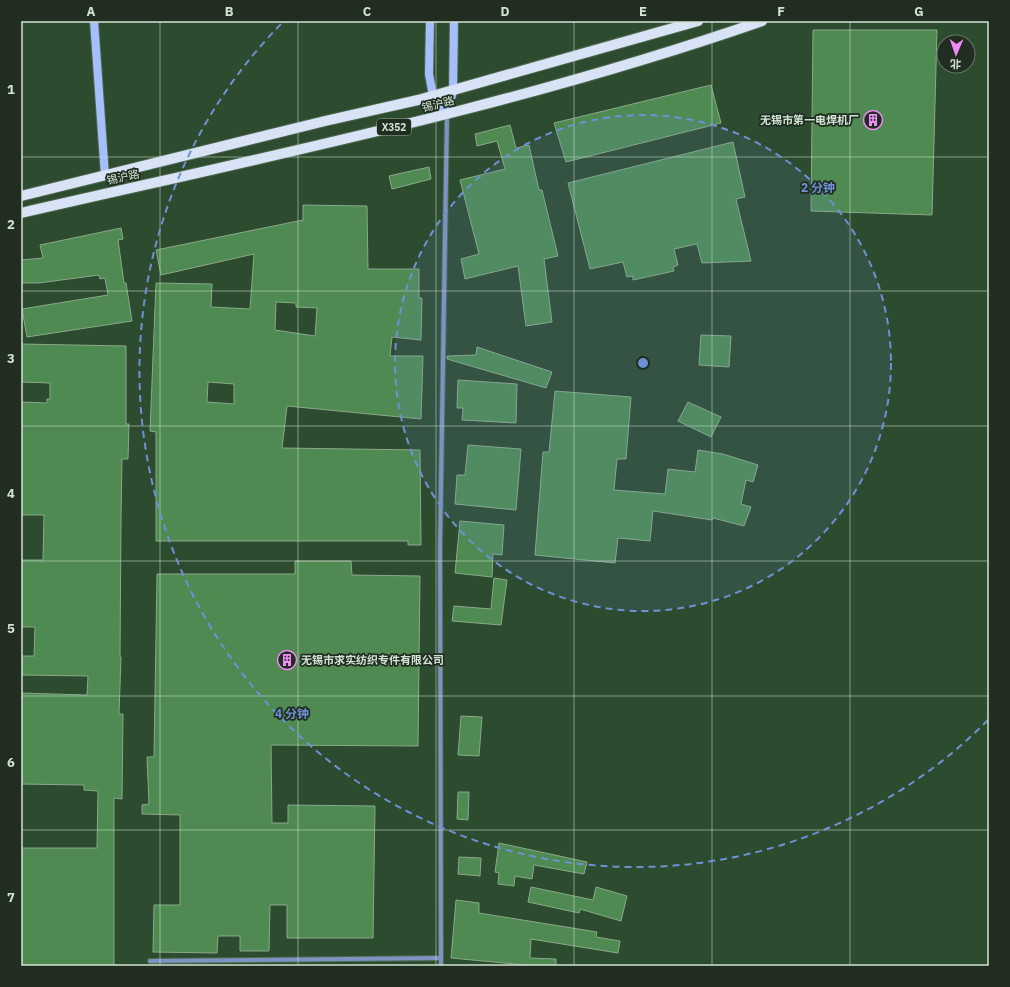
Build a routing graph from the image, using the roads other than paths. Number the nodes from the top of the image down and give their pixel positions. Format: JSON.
{"nodes":[{"id":1,"x":94,"y":21,"type":"edge"},
{"id":2,"x":430,"y":21,"type":"edge"},
{"id":3,"x":454,"y":21,"type":"edge"},
{"id":4,"x":698,"y":21,"type":"edge"},
{"id":5,"x":762,"y":21,"type":"edge"},
{"id":6,"x":453,"y":91,"type":"junction"},
{"id":7,"x":433,"y":96,"type":"junction"},
{"id":8,"x":447,"y":114,"type":"junction"},
{"id":9,"x":105,"y":176,"type":"junction"},
{"id":10,"x":21,"y":196,"type":"edge"},
{"id":11,"x":21,"y":213,"type":"edge"},
{"id":12,"x":441,"y":958,"type":"junction"},
{"id":13,"x":150,"y":961,"type":"dead end"},
{"id":14,"x":441,"y":966,"type":"edge"}],
"edges":[{"from":1,"to":9,"type":"main road"},
{"from":2,"to":7,"type":"main road"},
{"from":3,"to":6,"type":"main road"},
{"from":4,"to":6,"type":"main road","name":"锡沪路","number":"X352"},
{"from":5,"to":8,"type":"main road","name":"锡沪路","number":"X352"},
{"from":6,"to":7,"type":"main road","name":"锡沪路","number":"X352"},
{"from":6,"to":8,"type":"main road"},
{"from":7,"to":8,"type":"main road"},
{"from":7,"to":9,"type":"main road","name":"锡沪路","number":"X352"},
{"from":8,"to":11,"type":"main road","name":"锡沪路","number":"X352"},
{"from":8,"to":12,"type":"street"},
{"from":9,"to":10,"type":"main road","name":"锡沪路","number":"X352"},
{"from":12,"to":13,"type":"street"},
{"from":12,"to":14,"type":"street"}]}
